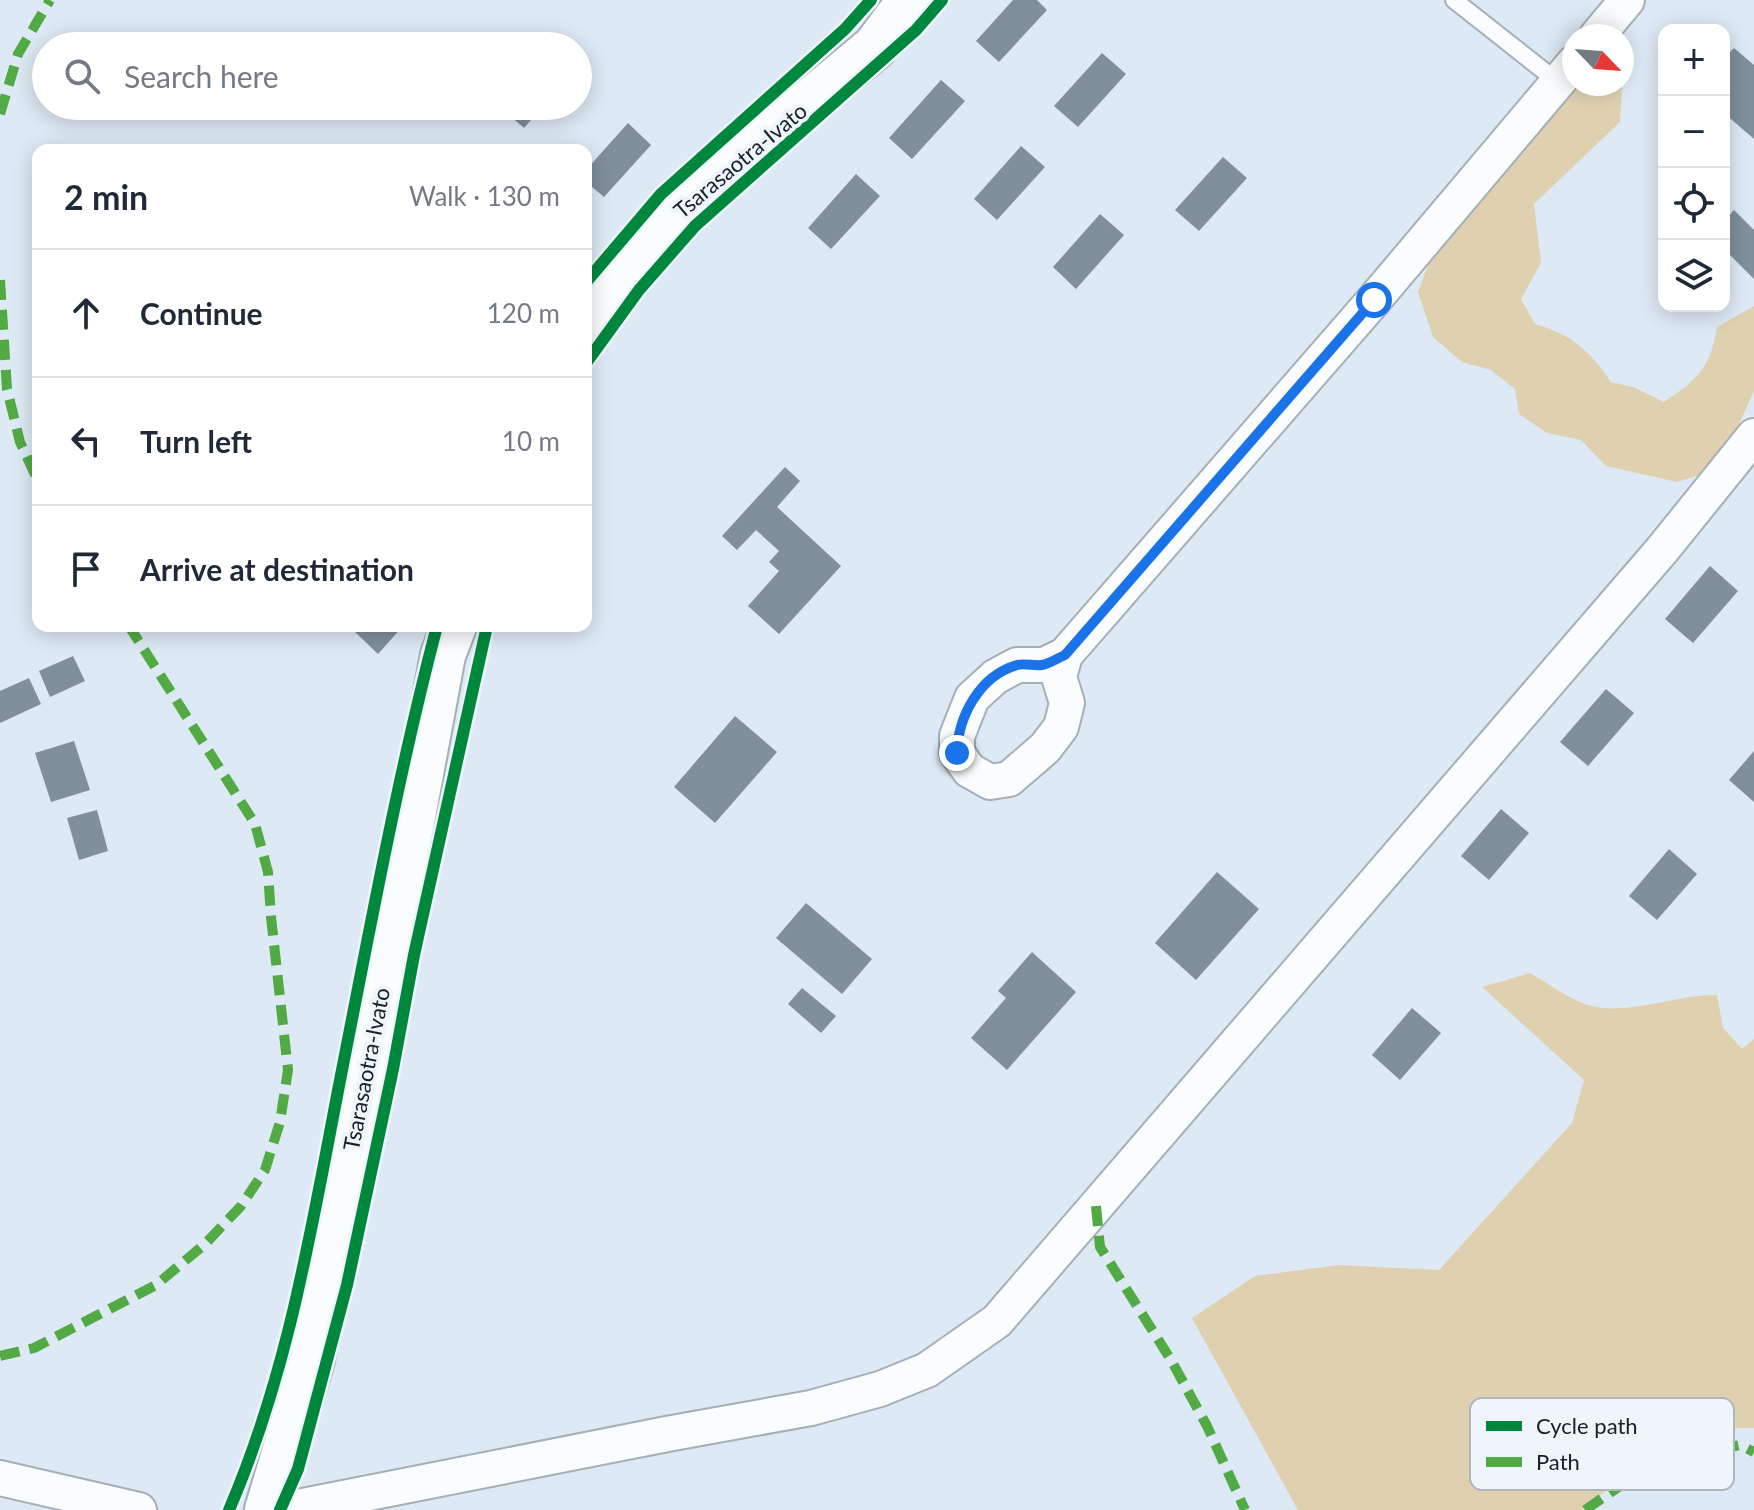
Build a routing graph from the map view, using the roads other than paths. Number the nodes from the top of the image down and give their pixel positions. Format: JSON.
{"nodes":[{"id":1,"x":910,"y":0,"type":"edge"},
{"id":2,"x":1454,"y":0,"type":"edge"},
{"id":3,"x":1627,"y":0,"type":"edge"},
{"id":4,"x":1607,"y":24,"type":"edge"},
{"id":5,"x":1562,"y":69,"type":"edge"},
{"id":6,"x":1562,"y":77,"type":"edge"},
{"id":7,"x":592,"y":325,"type":"edge"},
{"id":8,"x":1754,"y":436,"type":"edge"},
{"id":9,"x":452,"y":632,"type":"edge"},
{"id":10,"x":1065,"y":655,"type":"dead end"},
{"id":11,"x":0,"y":1478,"type":"edge"},
{"id":12,"x":139,"y":1510,"type":"edge"},
{"id":13,"x":267,"y":1510,"type":"edge"},
{"id":14,"x":283,"y":1510,"type":"edge"}],
"edges":[{"from":1,"to":7,"type":"main road","name":"Tsarasaotra-Ivato"},
{"from":2,"to":5,"type":"lane"},
{"from":3,"to":4,"type":"street"},
{"from":6,"to":10,"type":"street"},
{"from":8,"to":14,"type":"street"},
{"from":9,"to":13,"type":"main road","name":"Tsarasaotra-Ivato"},
{"from":11,"to":12,"type":"street"}]}
